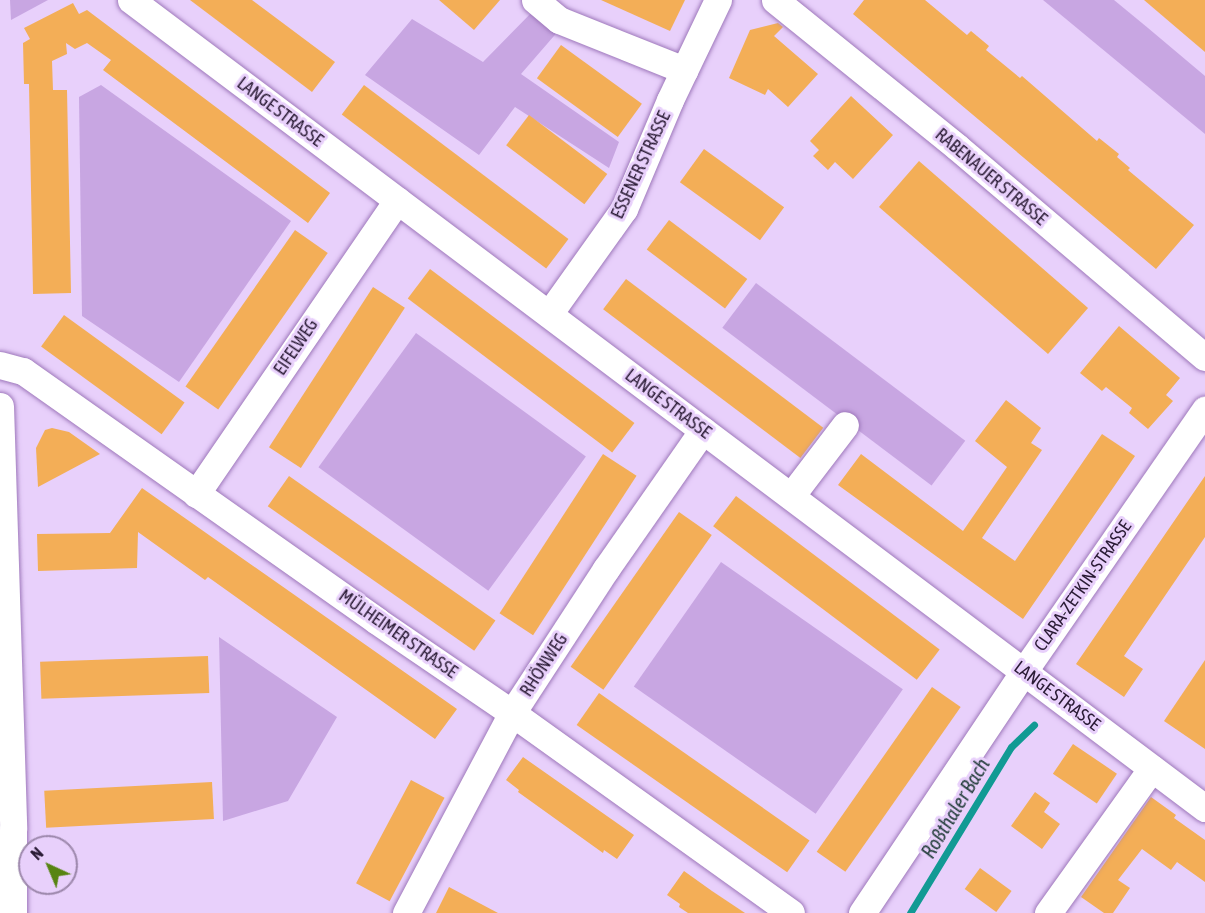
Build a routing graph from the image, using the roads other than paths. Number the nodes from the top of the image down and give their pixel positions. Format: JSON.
{"nodes":[{"id":1,"x":131,"y":0,"type":"edge"},
{"id":2,"x":535,"y":0,"type":"edge"},
{"id":3,"x":718,"y":0,"type":"edge"},
{"id":4,"x":775,"y":0,"type":"edge"},
{"id":5,"x":684,"y":70,"type":"junction"},
{"id":6,"x":397,"y":200,"type":"junction"},
{"id":7,"x":549,"y":314,"type":"junction"},
{"id":8,"x":1205,"y":357,"type":"edge"},
{"id":9,"x":0,"y":365,"type":"edge"},
{"id":10,"x":0,"y":406,"type":"edge"},
{"id":11,"x":1205,"y":410,"type":"edge"},
{"id":12,"x":845,"y":425,"type":"dead end"},
{"id":13,"x":703,"y":430,"type":"junction"},
{"id":14,"x":196,"y":494,"type":"junction"},
{"id":15,"x":791,"y":496,"type":"junction"},
{"id":16,"x":1024,"y":671,"type":"junction"},
{"id":17,"x":512,"y":713,"type":"junction"},
{"id":18,"x":1152,"y":768,"type":"junction"},
{"id":19,"x":1205,"y":808,"type":"edge"},
{"id":20,"x":13,"y":913,"type":"edge"},
{"id":21,"x":406,"y":913,"type":"edge"},
{"id":22,"x":790,"y":913,"type":"edge"},
{"id":23,"x":862,"y":913,"type":"edge"},
{"id":24,"x":1048,"y":913,"type":"edge"}],
"edges":[{"from":1,"to":6,"type":"street","name":"LANGE STRASSE"},
{"from":2,"to":5,"type":"street"},
{"from":3,"to":5,"type":"street","name":"ESSENER STRASSE"},
{"from":4,"to":8,"type":"street","name":"RABENAUER STRASSE"},
{"from":5,"to":7,"type":"street","name":"ESSENER STRASSE"},
{"from":6,"to":7,"type":"street","name":"LANGE STRASSE"},
{"from":6,"to":14,"type":"street","name":"EIFELWEG"},
{"from":7,"to":13,"type":"street","name":"LANGE STRASSE"},
{"from":9,"to":14,"type":"street","name":"MÜLHEIMER STRASSE"},
{"from":10,"to":20,"type":"street"},
{"from":11,"to":16,"type":"street","name":"CLARA-ZETKIN-STRASSE"},
{"from":12,"to":15,"type":"street"},
{"from":13,"to":15,"type":"street","name":"LANGE STRASSE"},
{"from":13,"to":17,"type":"street","name":"RHÖNWEG"},
{"from":14,"to":17,"type":"street","name":"MÜLHEIMER STRASSE"},
{"from":15,"to":16,"type":"street","name":"LANGE STRASSE"},
{"from":16,"to":18,"type":"street","name":"LANGE STRASSE"},
{"from":16,"to":23,"type":"street","name":"CLARA-ZETKIN-STRASSE"},
{"from":17,"to":21,"type":"street","name":"RHÖNWEG"},
{"from":17,"to":22,"type":"street","name":"MÜLHEIMER STRASSE"},
{"from":18,"to":19,"type":"street","name":"LANGE STRASSE"},
{"from":18,"to":24,"type":"street"}]}
